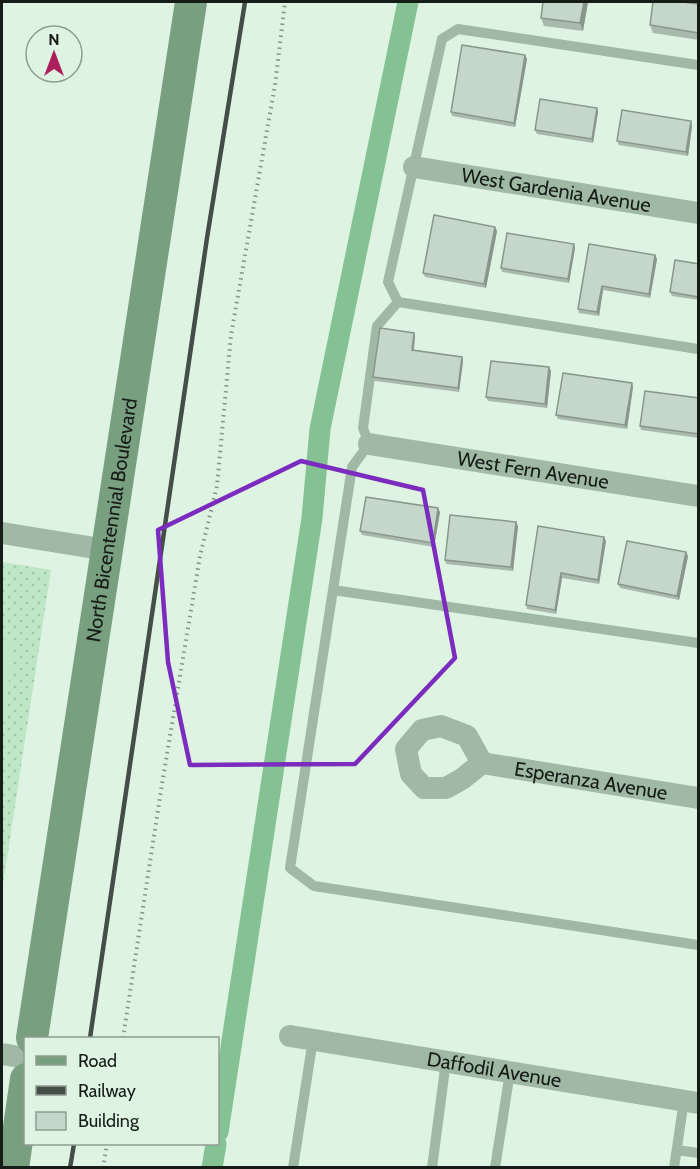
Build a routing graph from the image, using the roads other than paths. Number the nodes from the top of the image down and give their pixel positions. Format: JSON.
{"nodes":[{"id":1,"x":191,"y":2,"type":"edge"},
{"id":2,"x":699,"y":65,"type":"edge"},
{"id":3,"x":414,"y":167,"type":"junction"},
{"id":4,"x":699,"y":213,"type":"edge"},
{"id":5,"x":398,"y":302,"type":"junction"},
{"id":6,"x":699,"y":349,"type":"edge"},
{"id":7,"x":369,"y":444,"type":"junction"},
{"id":8,"x":699,"y":496,"type":"edge"},
{"id":9,"x":2,"y":533,"type":"edge"},
{"id":10,"x":107,"y":550,"type":"junction"},
{"id":11,"x":333,"y":590,"type":"junction"},
{"id":12,"x":699,"y":643,"type":"edge"},
{"id":13,"x":482,"y":763,"type":"dead end"},
{"id":14,"x":699,"y":798,"type":"edge"},
{"id":15,"x":699,"y":945,"type":"edge"},
{"id":16,"x":290,"y":1036,"type":"dead end"},
{"id":17,"x":32,"y":1037,"type":"edge"},
{"id":18,"x":313,"y":1039,"type":"junction"},
{"id":19,"x":2,"y":1054,"type":"edge"},
{"id":20,"x":24,"y":1058,"type":"edge"},
{"id":21,"x":446,"y":1061,"type":"junction"},
{"id":22,"x":510,"y":1072,"type":"junction"},
{"id":23,"x":24,"y":1093,"type":"edge"},
{"id":24,"x":691,"y":1102,"type":"edge"},
{"id":25,"x":677,"y":1150,"type":"junction"},
{"id":26,"x":699,"y":1153,"type":"edge"},
{"id":27,"x":13,"y":1167,"type":"edge"},
{"id":28,"x":293,"y":1167,"type":"edge"},
{"id":29,"x":432,"y":1167,"type":"edge"},
{"id":30,"x":495,"y":1167,"type":"edge"},
{"id":31,"x":674,"y":1167,"type":"edge"}],
"edges":[{"from":1,"to":10,"type":"main road","name":"North Bicentennial Boulevard"},
{"from":2,"to":3,"type":"lane"},
{"from":3,"to":4,"type":"street","name":"West Gardenia Avenue"},
{"from":3,"to":5,"type":"lane"},
{"from":5,"to":6,"type":"lane"},
{"from":5,"to":7,"type":"lane"},
{"from":7,"to":8,"type":"street","name":"West Fern Avenue"},
{"from":7,"to":11,"type":"lane"},
{"from":9,"to":10,"type":"street"},
{"from":10,"to":17,"type":"main road","name":"North Bicentennial Boulevard"},
{"from":11,"to":12,"type":"lane"},
{"from":11,"to":15,"type":"lane"},
{"from":13,"to":14,"type":"street","name":"Esperanza Avenue"},
{"from":16,"to":18,"type":"street","name":"Daffodil Avenue"},
{"from":18,"to":21,"type":"street","name":"Daffodil Avenue"},
{"from":18,"to":28,"type":"lane"},
{"from":19,"to":20,"type":"street"},
{"from":21,"to":22,"type":"street","name":"Daffodil Avenue"},
{"from":21,"to":29,"type":"lane"},
{"from":22,"to":24,"type":"street","name":"Daffodil Avenue"},
{"from":22,"to":30,"type":"lane"},
{"from":23,"to":27,"type":"main road"},
{"from":24,"to":25,"type":"lane"},
{"from":25,"to":26,"type":"lane"},
{"from":25,"to":31,"type":"lane"}]}
